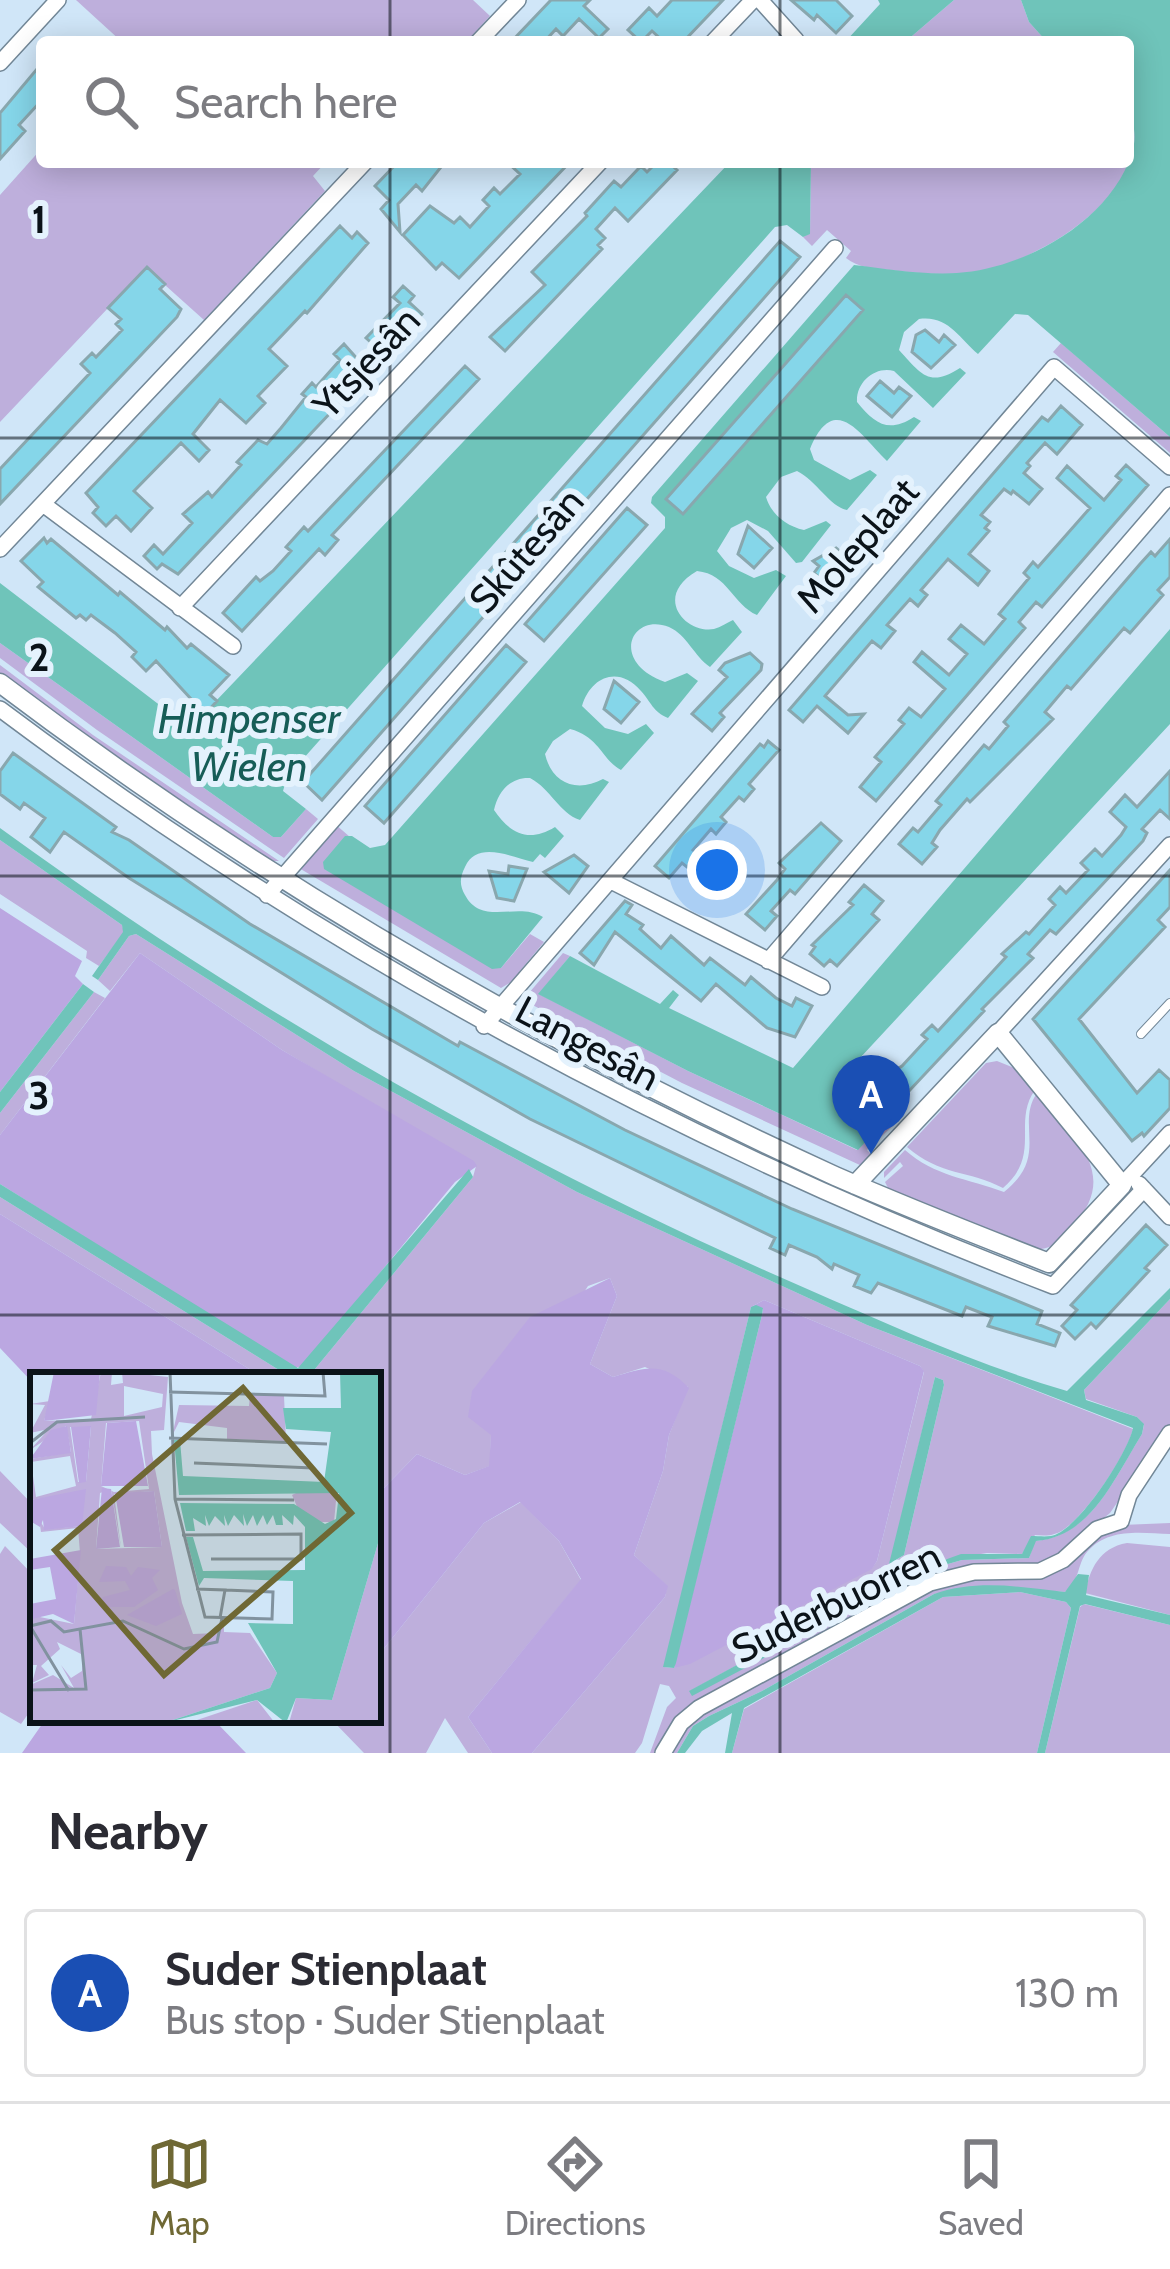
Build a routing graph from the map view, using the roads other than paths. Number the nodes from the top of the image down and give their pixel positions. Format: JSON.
{"nodes":[{"id":1,"x":58,"y":0,"type":"edge"},
{"id":2,"x":518,"y":0,"type":"edge"},
{"id":3,"x":757,"y":0,"type":"edge"},
{"id":4,"x":484,"y":36,"type":"edge"},
{"id":5,"x":719,"y":36,"type":"edge"},
{"id":6,"x":792,"y":36,"type":"edge"},
{"id":7,"x":0,"y":63,"type":"edge"},
{"id":8,"x":359,"y":168,"type":"edge"},
{"id":9,"x":595,"y":168,"type":"edge"},
{"id":10,"x":835,"y":248,"type":"dead end"},
{"id":11,"x":1170,"y":467,"type":"edge"},
{"id":12,"x":1170,"y":495,"type":"edge"},
{"id":13,"x":43,"y":504,"type":"junction"},
{"id":14,"x":0,"y":550,"type":"edge"},
{"id":15,"x":180,"y":608,"type":"junction"},
{"id":16,"x":233,"y":646,"type":"dead end"},
{"id":17,"x":0,"y":683,"type":"edge"},
{"id":18,"x":0,"y":709,"type":"edge"},
{"id":19,"x":1170,"y":845,"type":"edge"},
{"id":20,"x":280,"y":879,"type":"junction"},
{"id":21,"x":610,"y":881,"type":"junction"},
{"id":22,"x":267,"y":896,"type":"junction"},
{"id":23,"x":769,"y":961,"type":"junction"},
{"id":24,"x":822,"y":987,"type":"dead end"},
{"id":25,"x":1170,"y":1003,"type":"edge"},
{"id":26,"x":499,"y":1010,"type":"junction"},
{"id":27,"x":484,"y":1026,"type":"junction"},
{"id":28,"x":998,"y":1033,"type":"junction"},
{"id":29,"x":1141,"y":1034,"type":"dead end"},
{"id":30,"x":1170,"y":1133,"type":"edge"},
{"id":31,"x":1126,"y":1180,"type":"junction"},
{"id":32,"x":855,"y":1185,"type":"junction"},
{"id":33,"x":1144,"y":1189,"type":"junction"},
{"id":34,"x":840,"y":1201,"type":"junction"},
{"id":35,"x":1170,"y":1217,"type":"edge"},
{"id":36,"x":1170,"y":1433,"type":"edge"},
{"id":37,"x":663,"y":1753,"type":"edge"}],
"edges":[{"from":1,"to":7,"type":"street"},
{"from":2,"to":4,"type":"street"},
{"from":3,"to":5,"type":"street"},
{"from":3,"to":6,"type":"street"},
{"from":8,"to":13,"type":"street"},
{"from":9,"to":15,"type":"street","name":"Ytsjesân"},
{"from":10,"to":20,"type":"street","name":"Skûtesân"},
{"from":11,"to":21,"type":"street","name":"Moleplaat"},
{"from":12,"to":23,"type":"street"},
{"from":13,"to":14,"type":"street"},
{"from":13,"to":15,"type":"street"},
{"from":15,"to":16,"type":"street"},
{"from":17,"to":20,"type":"street","name":"Langesân"},
{"from":18,"to":22,"type":"street","name":"Langesân"},
{"from":19,"to":28,"type":"street"},
{"from":20,"to":22,"type":"street","name":"Skûtesân"},
{"from":20,"to":26,"type":"street","name":"Langesân"},
{"from":21,"to":23,"type":"street"},
{"from":21,"to":26,"type":"street","name":"Moleplaat"},
{"from":22,"to":27,"type":"street","name":"Langesân"},
{"from":23,"to":24,"type":"street"},
{"from":25,"to":29,"type":"lane"},
{"from":26,"to":27,"type":"street","name":"Moleplaat"},
{"from":26,"to":32,"type":"street","name":"Langesân"},
{"from":27,"to":34,"type":"street","name":"Langesân"},
{"from":28,"to":31,"type":"street"},
{"from":28,"to":32,"type":"street"},
{"from":30,"to":31,"type":"street"},
{"from":31,"to":32,"type":"street","name":"Langesân"},
{"from":31,"to":33,"type":"street"},
{"from":32,"to":34,"type":"street"},
{"from":33,"to":34,"type":"street","name":"Langesân"},
{"from":33,"to":35,"type":"street"},
{"from":36,"to":37,"type":"street","name":"Suderbuorren"}]}
